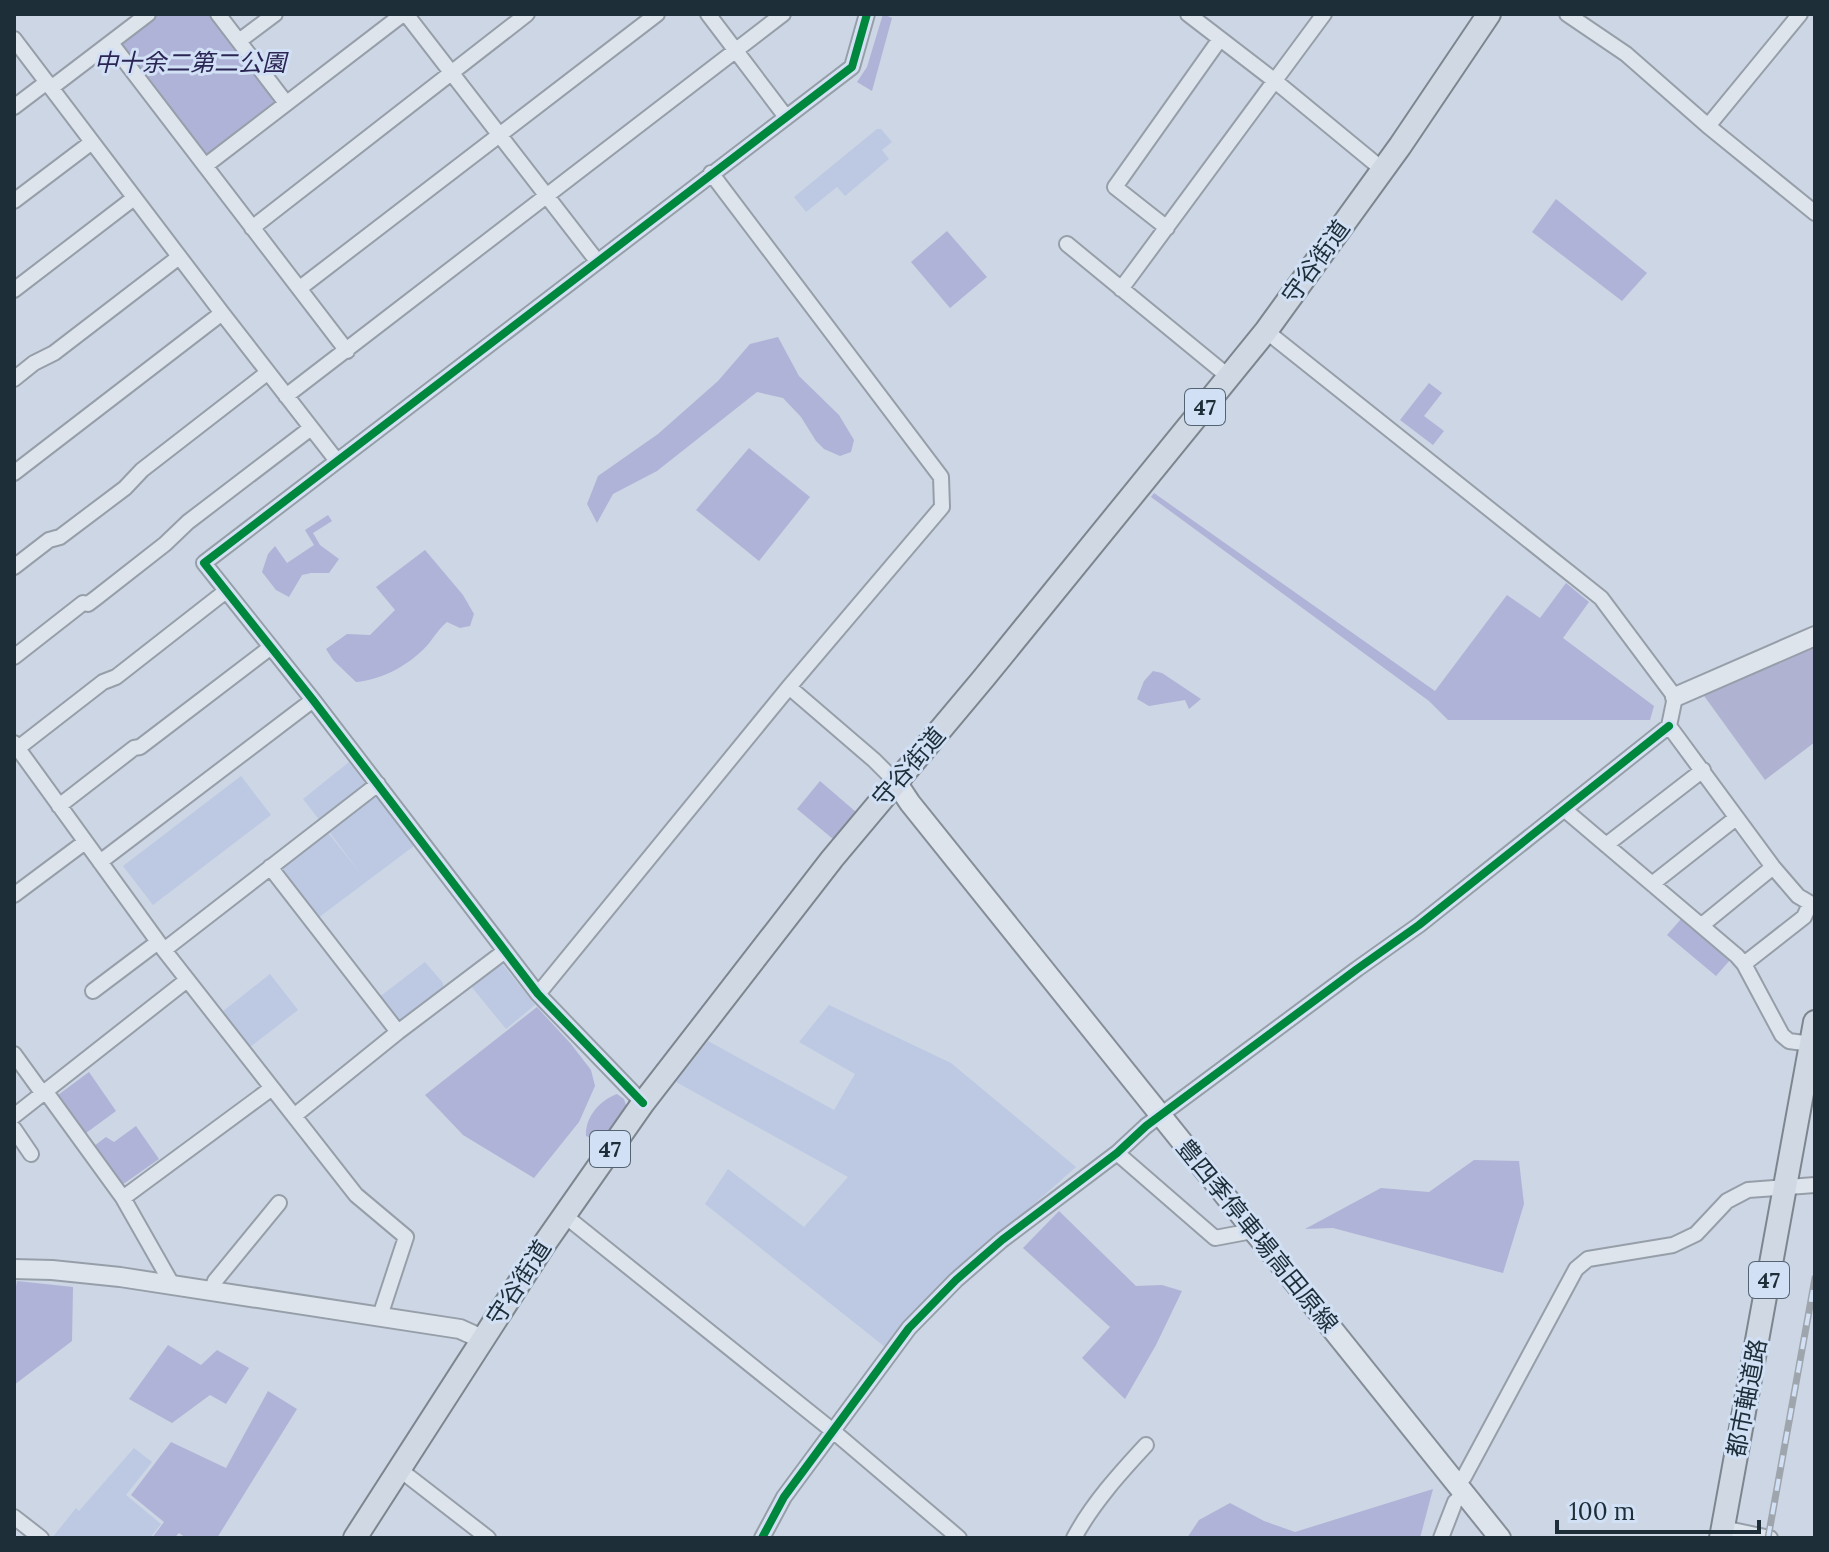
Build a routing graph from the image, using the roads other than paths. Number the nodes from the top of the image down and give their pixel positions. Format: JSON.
{"nodes":[{"id":1,"x":148,"y":14,"type":"edge"},
{"id":2,"x":218,"y":14,"type":"edge"},
{"id":3,"x":275,"y":14,"type":"edge"},
{"id":4,"x":404,"y":14,"type":"edge"},
{"id":5,"x":527,"y":14,"type":"edge"},
{"id":6,"x":657,"y":14,"type":"edge"},
{"id":7,"x":708,"y":14,"type":"edge"},
{"id":8,"x":783,"y":14,"type":"edge"},
{"id":9,"x":867,"y":14,"type":"edge"},
{"id":10,"x":1188,"y":14,"type":"edge"},
{"id":11,"x":1489,"y":14,"type":"edge"},
{"id":12,"x":1567,"y":14,"type":"edge"},
{"id":13,"x":1800,"y":14,"type":"edge"},
{"id":14,"x":1320,"y":15,"type":"edge"},
{"id":15,"x":14,"y":39,"type":"edge"},
{"id":16,"x":1220,"y":39,"type":"junction"},
{"id":17,"x":239,"y":41,"type":"junction"},
{"id":18,"x":111,"y":43,"type":"junction"},
{"id":19,"x":737,"y":52,"type":"junction"},
{"id":20,"x":452,"y":73,"type":"junction"},
{"id":21,"x":1275,"y":81,"type":"junction"},
{"id":22,"x":49,"y":85,"type":"junction"},
{"id":23,"x":286,"y":103,"type":"junction"},
{"id":24,"x":14,"y":107,"type":"edge"},
{"id":25,"x":786,"y":117,"type":"junction"},
{"id":26,"x":1708,"y":126,"type":"junction"},
{"id":27,"x":500,"y":135,"type":"junction"},
{"id":28,"x":92,"y":142,"type":"junction"},
{"id":29,"x":205,"y":166,"type":"junction"},
{"id":30,"x":1383,"y":170,"type":"junction"},
{"id":31,"x":711,"y":173,"type":"junction"},
{"id":32,"x":547,"y":197,"type":"junction"},
{"id":33,"x":134,"y":198,"type":"junction"},
{"id":34,"x":14,"y":201,"type":"edge"},
{"id":35,"x":1815,"y":213,"type":"edge"},
{"id":36,"x":252,"y":228,"type":"junction"},
{"id":37,"x":1167,"y":228,"type":"junction"},
{"id":38,"x":1067,"y":244,"type":"dead end"},
{"id":39,"x":179,"y":257,"type":"junction"},
{"id":40,"x":597,"y":261,"type":"junction"},
{"id":41,"x":300,"y":288,"type":"junction"},
{"id":42,"x":1121,"y":289,"type":"junction"},
{"id":43,"x":14,"y":290,"type":"edge"},
{"id":44,"x":222,"y":313,"type":"junction"},
{"id":45,"x":1266,"y":331,"type":"junction"},
{"id":46,"x":347,"y":351,"type":"junction"},
{"id":47,"x":267,"y":373,"type":"junction"},
{"id":48,"x":1229,"y":377,"type":"junction"},
{"id":49,"x":14,"y":379,"type":"edge"},
{"id":50,"x":286,"y":396,"type":"junction"},
{"id":51,"x":311,"y":428,"type":"junction"},
{"id":52,"x":337,"y":461,"type":"junction"},
{"id":53,"x":14,"y":473,"type":"edge"},
{"id":54,"x":14,"y":567,"type":"edge"},
{"id":55,"x":226,"y":591,"type":"junction"},
{"id":56,"x":1814,"y":637,"type":"edge"},
{"id":57,"x":271,"y":647,"type":"junction"},
{"id":58,"x":14,"y":657,"type":"edge"},
{"id":59,"x":789,"y":687,"type":"junction"},
{"id":60,"x":1675,"y":697,"type":"junction"},
{"id":61,"x":313,"y":700,"type":"junction"},
{"id":62,"x":1669,"y":726,"type":"junction"},
{"id":63,"x":16,"y":746,"type":"edge"},
{"id":64,"x":1703,"y":770,"type":"junction"},
{"id":65,"x":896,"y":782,"type":"junction"},
{"id":66,"x":378,"y":784,"type":"junction"},
{"id":67,"x":59,"y":806,"type":"junction"},
{"id":68,"x":1565,"y":810,"type":"junction"},
{"id":69,"x":1736,"y":818,"type":"junction"},
{"id":70,"x":85,"y":842,"type":"junction"},
{"id":71,"x":1606,"y":845,"type":"junction"},
{"id":72,"x":100,"y":862,"type":"junction"},
{"id":73,"x":270,"y":867,"type":"junction"},
{"id":74,"x":1773,"y":867,"type":"junction"},
{"id":75,"x":1652,"y":884,"type":"junction"},
{"id":76,"x":14,"y":895,"type":"edge"},
{"id":77,"x":1812,"y":905,"type":"edge"},
{"id":78,"x":1702,"y":925,"type":"junction"},
{"id":79,"x":161,"y":946,"type":"junction"},
{"id":80,"x":505,"y":951,"type":"junction"},
{"id":81,"x":1744,"y":964,"type":"junction"},
{"id":82,"x":187,"y":980,"type":"junction"},
{"id":83,"x":93,"y":991,"type":"dead end"},
{"id":84,"x":538,"y":994,"type":"junction"},
{"id":85,"x":398,"y":1032,"type":"junction"},
{"id":86,"x":1813,"y":1033,"type":"edge"},
{"id":87,"x":14,"y":1054,"type":"edge"},
{"id":88,"x":272,"y":1088,"type":"junction"},
{"id":89,"x":45,"y":1093,"type":"junction"},
{"id":90,"x":643,"y":1103,"type":"junction"},
{"id":91,"x":1161,"y":1115,"type":"junction"},
{"id":92,"x":14,"y":1116,"type":"edge"},
{"id":93,"x":294,"y":1116,"type":"junction"},
{"id":94,"x":14,"y":1129,"type":"edge"},
{"id":95,"x":1117,"y":1153,"type":"junction"},
{"id":96,"x":31,"y":1154,"type":"dead end"},
{"id":97,"x":1815,"y":1185,"type":"edge"},
{"id":98,"x":1785,"y":1187,"type":"junction"},
{"id":99,"x":123,"y":1198,"type":"junction"},
{"id":100,"x":279,"y":1203,"type":"dead end"},
{"id":101,"x":564,"y":1215,"type":"junction"},
{"id":102,"x":1252,"y":1228,"type":"junction"},
{"id":103,"x":14,"y":1269,"type":"edge"},
{"id":104,"x":173,"y":1286,"type":"junction"},
{"id":105,"x":211,"y":1292,"type":"junction"},
{"id":106,"x":380,"y":1316,"type":"junction"},
{"id":107,"x":482,"y":1339,"type":"junction"},
{"id":108,"x":833,"y":1431,"type":"junction"},
{"id":109,"x":1146,"y":1445,"type":"dead end"},
{"id":110,"x":399,"y":1469,"type":"junction"},
{"id":111,"x":1460,"y":1489,"type":"junction"},
{"id":112,"x":14,"y":1517,"type":"edge"},
{"id":113,"x":1722,"y":1533,"type":"edge"},
{"id":114,"x":41,"y":1538,"type":"edge"},
{"id":115,"x":355,"y":1538,"type":"edge"},
{"id":116,"x":488,"y":1538,"type":"edge"},
{"id":117,"x":762,"y":1538,"type":"edge"},
{"id":118,"x":959,"y":1538,"type":"edge"},
{"id":119,"x":1074,"y":1538,"type":"edge"},
{"id":120,"x":1441,"y":1538,"type":"edge"},
{"id":121,"x":1500,"y":1538,"type":"edge"},
{"id":122,"x":1770,"y":1538,"type":"edge"}],
"edges":[{"from":1,"to":18,"type":"street"},
{"from":2,"to":17,"type":"street"},
{"from":3,"to":17,"type":"street"},
{"from":4,"to":20,"type":"street"},
{"from":4,"to":23,"type":"street"},
{"from":5,"to":20,"type":"street"},
{"from":6,"to":27,"type":"street"},
{"from":7,"to":19,"type":"street"},
{"from":8,"to":19,"type":"street"},
{"from":9,"to":25,"type":"street"},
{"from":10,"to":16,"type":"street"},
{"from":11,"to":30,"type":"main road","name":"守谷街道","number":"47"},
{"from":12,"to":26,"type":"street"},
{"from":13,"to":26,"type":"street"},
{"from":14,"to":21,"type":"street"},
{"from":15,"to":22,"type":"street"},
{"from":16,"to":21,"type":"street"},
{"from":16,"to":37,"type":"street"},
{"from":17,"to":23,"type":"street"},
{"from":18,"to":22,"type":"street"},
{"from":18,"to":29,"type":"street"},
{"from":19,"to":25,"type":"street"},
{"from":19,"to":32,"type":"street"},
{"from":20,"to":27,"type":"street"},
{"from":20,"to":36,"type":"street"},
{"from":21,"to":30,"type":"street"},
{"from":21,"to":37,"type":"street"},
{"from":22,"to":24,"type":"street"},
{"from":22,"to":28,"type":"street"},
{"from":23,"to":29,"type":"street"},
{"from":25,"to":31,"type":"street"},
{"from":26,"to":35,"type":"street"},
{"from":27,"to":32,"type":"street"},
{"from":27,"to":41,"type":"street"},
{"from":28,"to":33,"type":"street"},
{"from":28,"to":34,"type":"street"},
{"from":29,"to":36,"type":"street"},
{"from":30,"to":45,"type":"main road","name":"守谷街道","number":"47"},
{"from":31,"to":40,"type":"street"},
{"from":31,"to":59,"type":"street"},
{"from":32,"to":40,"type":"street"},
{"from":32,"to":46,"type":"street"},
{"from":33,"to":39,"type":"street"},
{"from":33,"to":43,"type":"street"},
{"from":36,"to":41,"type":"street"},
{"from":37,"to":42,"type":"street"},
{"from":38,"to":42,"type":"street"},
{"from":39,"to":44,"type":"street"},
{"from":39,"to":49,"type":"street"},
{"from":40,"to":52,"type":"street"},
{"from":41,"to":46,"type":"street"},
{"from":42,"to":48,"type":"street"},
{"from":44,"to":47,"type":"street"},
{"from":44,"to":53,"type":"street"},
{"from":45,"to":48,"type":"main road","name":"守谷街道","number":"47"},
{"from":45,"to":60,"type":"street"},
{"from":46,"to":50,"type":"street"},
{"from":47,"to":50,"type":"street"},
{"from":47,"to":54,"type":"street"},
{"from":48,"to":65,"type":"main road","name":"守谷街道","number":"47"},
{"from":50,"to":51,"type":"street"},
{"from":51,"to":52,"type":"street"},
{"from":51,"to":58,"type":"street"},
{"from":52,"to":55,"type":"street"},
{"from":55,"to":57,"type":"street"},
{"from":55,"to":63,"type":"street"},
{"from":56,"to":60,"type":"street"},
{"from":57,"to":61,"type":"street"},
{"from":57,"to":67,"type":"street"},
{"from":59,"to":65,"type":"street"},
{"from":59,"to":84,"type":"street"},
{"from":60,"to":62,"type":"street"},
{"from":61,"to":66,"type":"street"},
{"from":61,"to":72,"type":"street"},
{"from":62,"to":64,"type":"street"},
{"from":62,"to":68,"type":"street"},
{"from":63,"to":67,"type":"street"},
{"from":64,"to":69,"type":"street"},
{"from":64,"to":71,"type":"street"},
{"from":65,"to":90,"type":"main road","name":"守谷街道","number":"47"},
{"from":65,"to":91,"type":"main road","name":"豊四季停車場高田原線"},
{"from":66,"to":73,"type":"street"},
{"from":66,"to":80,"type":"street"},
{"from":67,"to":70,"type":"street"},
{"from":68,"to":71,"type":"street"},
{"from":68,"to":91,"type":"street"},
{"from":69,"to":74,"type":"street"},
{"from":69,"to":75,"type":"street"},
{"from":70,"to":72,"type":"street"},
{"from":70,"to":76,"type":"street"},
{"from":71,"to":75,"type":"street"},
{"from":72,"to":79,"type":"street"},
{"from":73,"to":79,"type":"street"},
{"from":73,"to":85,"type":"street"},
{"from":74,"to":77,"type":"street"},
{"from":74,"to":78,"type":"street"},
{"from":75,"to":78,"type":"street"},
{"from":77,"to":81,"type":"street"},
{"from":78,"to":81,"type":"street"},
{"from":79,"to":82,"type":"street"},
{"from":79,"to":83,"type":"street"},
{"from":80,"to":84,"type":"street"},
{"from":80,"to":85,"type":"street"},
{"from":81,"to":86,"type":"street"},
{"from":82,"to":88,"type":"street"},
{"from":82,"to":89,"type":"street"},
{"from":84,"to":90,"type":"street"},
{"from":85,"to":93,"type":"street"},
{"from":86,"to":98,"type":"main road","name":"都市軸道路","number":"47"},
{"from":87,"to":89,"type":"street"},
{"from":88,"to":93,"type":"street"},
{"from":88,"to":99,"type":"street"},
{"from":89,"to":92,"type":"street"},
{"from":89,"to":99,"type":"street"},
{"from":90,"to":101,"type":"main road","name":"守谷街道","number":"47"},
{"from":91,"to":95,"type":"street"},
{"from":91,"to":102,"type":"main road","name":"豊四季停車場高田原線"},
{"from":93,"to":106,"type":"street"},
{"from":94,"to":96,"type":"street"},
{"from":95,"to":102,"type":"street"},
{"from":95,"to":108,"type":"street"},
{"from":97,"to":98,"type":"street"},
{"from":98,"to":111,"type":"street"},
{"from":98,"to":113,"type":"main road","name":"都市軸道路","number":"47"},
{"from":99,"to":104,"type":"street"},
{"from":100,"to":105,"type":"street"},
{"from":101,"to":107,"type":"main road","name":"守谷街道","number":"47"},
{"from":101,"to":108,"type":"street"},
{"from":102,"to":111,"type":"main road","name":"豊四季停車場高田原線"},
{"from":103,"to":104,"type":"street"},
{"from":104,"to":105,"type":"street"},
{"from":105,"to":106,"type":"street"},
{"from":106,"to":107,"type":"street"},
{"from":107,"to":110,"type":"main road","name":"守谷街道","number":"47"},
{"from":108,"to":117,"type":"street"},
{"from":108,"to":118,"type":"street"},
{"from":109,"to":119,"type":"street"},
{"from":110,"to":115,"type":"main road","name":"守谷街道","number":"47"},
{"from":110,"to":116,"type":"street"},
{"from":111,"to":120,"type":"street"},
{"from":111,"to":121,"type":"main road","name":"豊四季停車場高田原線"},
{"from":112,"to":114,"type":"street"},
{"from":113,"to":122,"type":"street"}]}
